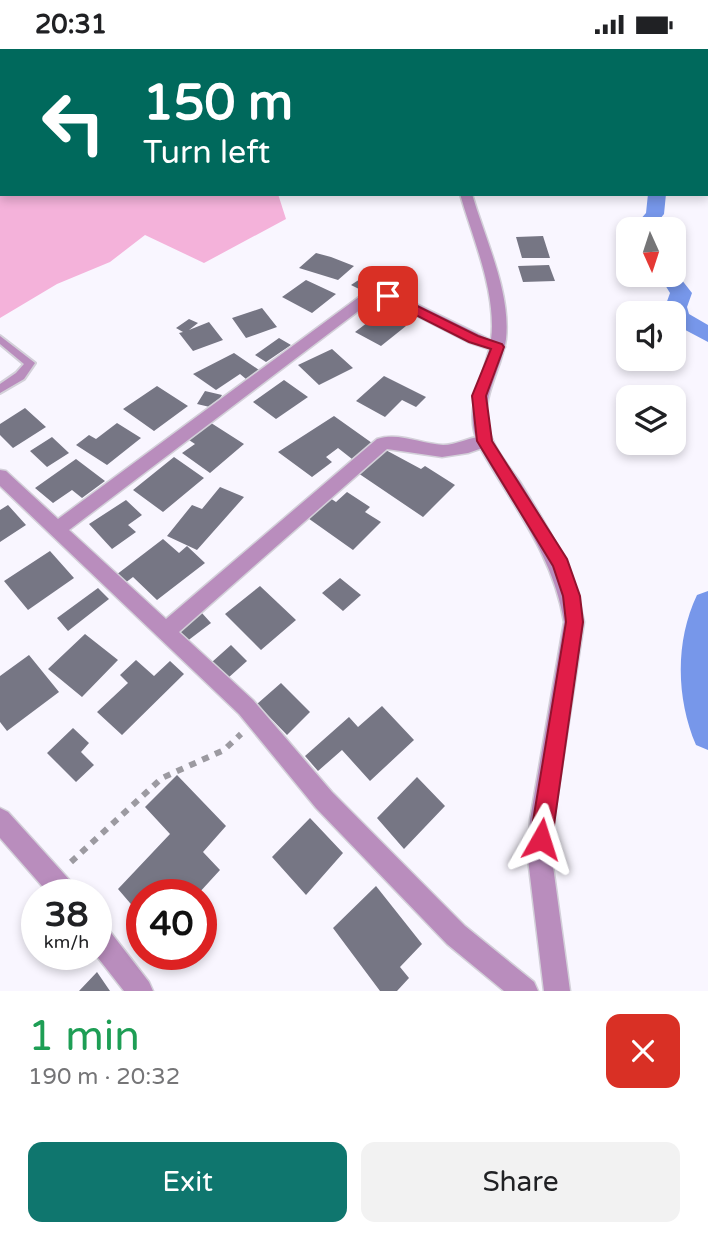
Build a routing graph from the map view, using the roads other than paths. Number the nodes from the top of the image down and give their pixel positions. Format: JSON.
{"nodes":[{"id":1,"x":467,"y":196,"type":"edge"},
{"id":2,"x":0,"y":339,"type":"edge"},
{"id":3,"x":498,"y":347,"type":"junction"},
{"id":4,"x":0,"y":389,"type":"edge"},
{"id":5,"x":485,"y":441,"type":"junction"},
{"id":6,"x":0,"y":476,"type":"edge"},
{"id":7,"x":59,"y":529,"type":"junction"},
{"id":8,"x":166,"y":631,"type":"junction"},
{"id":9,"x":0,"y":820,"type":"edge"},
{"id":10,"x":52,"y":879,"type":"edge"},
{"id":11,"x":112,"y":955,"type":"edge"},
{"id":12,"x":140,"y":991,"type":"edge"},
{"id":13,"x":525,"y":991,"type":"edge"},
{"id":14,"x":557,"y":991,"type":"edge"}],
"edges":[{"from":1,"to":3,"type":"street"},
{"from":2,"to":4,"type":"lane"},
{"from":3,"to":5,"type":"street"},
{"from":3,"to":7,"type":"street"},
{"from":5,"to":8,"type":"street"},
{"from":5,"to":14,"type":"street"},
{"from":6,"to":7,"type":"street"},
{"from":7,"to":8,"type":"street"},
{"from":8,"to":13,"type":"street"},
{"from":9,"to":10,"type":"street"},
{"from":11,"to":12,"type":"street"}]}
